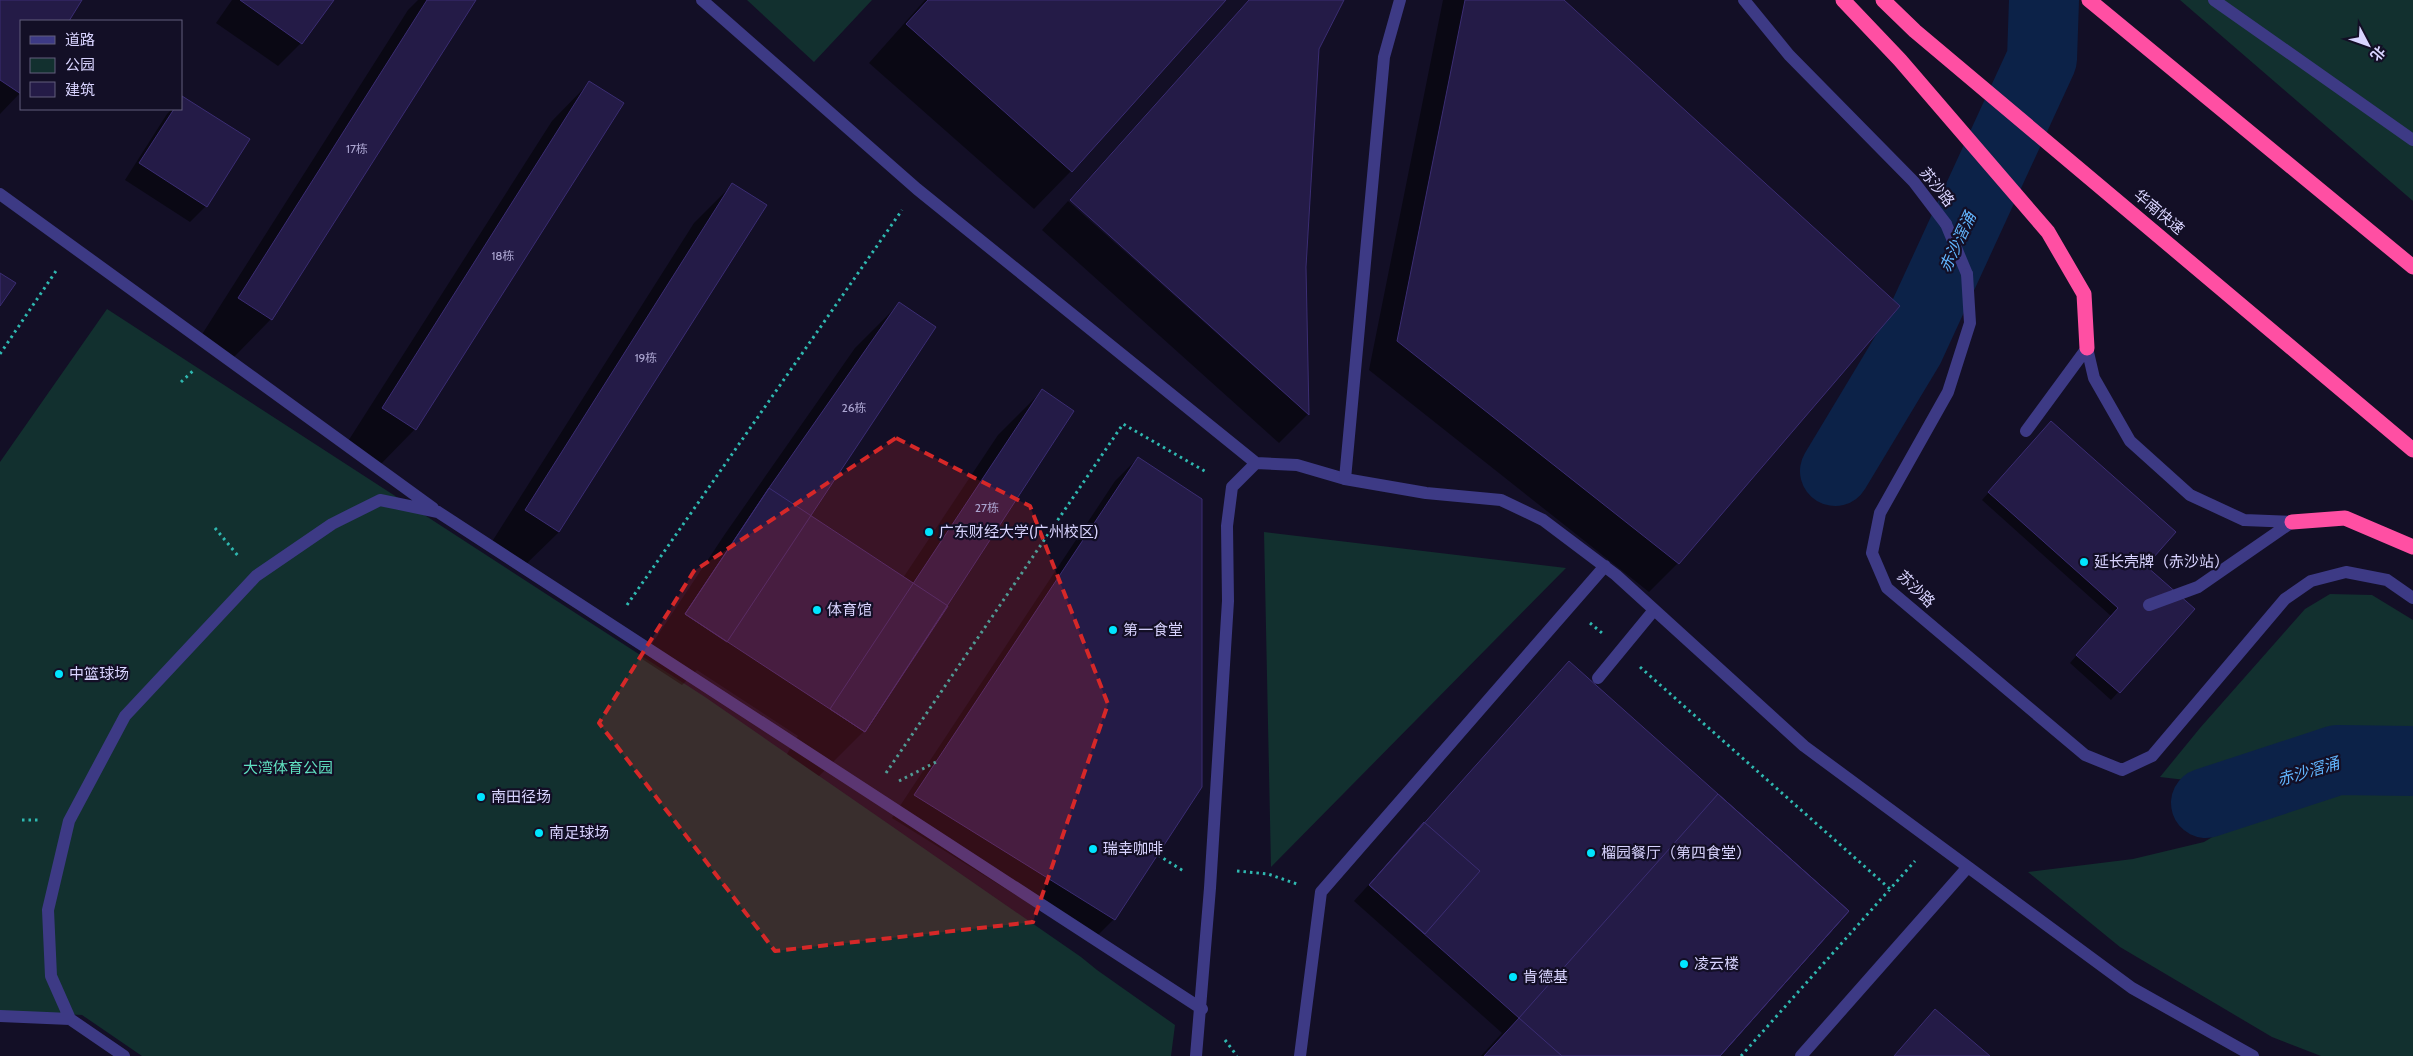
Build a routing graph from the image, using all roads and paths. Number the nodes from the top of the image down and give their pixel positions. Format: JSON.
{"nodes":[{"id":1,"x":702,"y":0,"type":"edge"},
{"id":2,"x":1400,"y":0,"type":"edge"},
{"id":3,"x":1744,"y":0,"type":"edge"},
{"id":4,"x":1843,"y":0,"type":"edge"},
{"id":5,"x":1884,"y":0,"type":"edge"},
{"id":6,"x":2088,"y":0,"type":"edge"},
{"id":7,"x":2214,"y":0,"type":"edge"},
{"id":8,"x":2413,"y":140,"type":"edge"},
{"id":9,"x":917,"y":189,"type":"junction"},
{"id":10,"x":0,"y":194,"type":"edge"},
{"id":11,"x":72,"y":246,"type":"junction"},
{"id":12,"x":2413,"y":267,"type":"edge"},
{"id":13,"x":2087,"y":348,"type":"junction"},
{"id":14,"x":0,"y":354,"type":"edge"},
{"id":15,"x":2026,"y":431,"type":"dead end"},
{"id":16,"x":2413,"y":450,"type":"edge"},
{"id":17,"x":1256,"y":462,"type":"junction"},
{"id":18,"x":1345,"y":479,"type":"junction"},
{"id":19,"x":1232,"y":487,"type":"junction"},
{"id":20,"x":438,"y":512,"type":"junction"},
{"id":21,"x":2292,"y":522,"type":"junction"},
{"id":22,"x":216,"y":528,"type":"dead end"},
{"id":23,"x":2413,"y":547,"type":"edge"},
{"id":24,"x":1605,"y":566,"type":"junction"},
{"id":25,"x":256,"y":576,"type":"junction"},
{"id":26,"x":2413,"y":598,"type":"edge"},
{"id":27,"x":2149,"y":605,"type":"dead end"},
{"id":28,"x":1654,"y":610,"type":"junction"},
{"id":29,"x":1588,"y":622,"type":"dead end"},
{"id":30,"x":612,"y":626,"type":"junction"},
{"id":31,"x":1621,"y":650,"type":"junction"},
{"id":32,"x":1598,"y":678,"type":"dead end"},
{"id":33,"x":938,"y":761,"type":"dead end"},
{"id":34,"x":872,"y":794,"type":"junction"},
{"id":35,"x":1932,"y":842,"type":"junction"},
{"id":36,"x":1967,"y":868,"type":"junction"},
{"id":37,"x":1890,"y":889,"type":"junction"},
{"id":38,"x":1202,"y":1009,"type":"junction"},
{"id":39,"x":0,"y":1016,"type":"edge"},
{"id":40,"x":70,"y":1019,"type":"junction"},
{"id":41,"x":124,"y":1056,"type":"edge"},
{"id":42,"x":1196,"y":1056,"type":"edge"},
{"id":43,"x":1300,"y":1056,"type":"edge"},
{"id":44,"x":1741,"y":1056,"type":"edge"},
{"id":45,"x":1801,"y":1056,"type":"edge"},
{"id":46,"x":2253,"y":1056,"type":"edge"}],
"edges":[{"from":1,"to":9,"type":"street"},
{"from":2,"to":18,"type":"street"},
{"from":3,"to":26,"type":"street","name":"苏沙路"},
{"from":4,"to":13,"type":"highway"},
{"from":5,"to":16,"type":"highway","name":"华南快速"},
{"from":6,"to":12,"type":"highway"},
{"from":7,"to":8,"type":"street"},
{"from":9,"to":17,"type":"street"},
{"from":9,"to":30,"type":"path"},
{"from":10,"to":11,"type":"street"},
{"from":11,"to":14,"type":"path"},
{"from":11,"to":20,"type":"street"},
{"from":13,"to":15,"type":"street"},
{"from":13,"to":21,"type":"street"},
{"from":17,"to":18,"type":"street"},
{"from":17,"to":19,"type":"street"},
{"from":18,"to":24,"type":"street"},
{"from":19,"to":34,"type":"path"},
{"from":19,"to":38,"type":"street"},
{"from":20,"to":25,"type":"street"},
{"from":20,"to":30,"type":"street"},
{"from":21,"to":23,"type":"highway"},
{"from":21,"to":27,"type":"street"},
{"from":22,"to":25,"type":"path"},
{"from":24,"to":28,"type":"street"},
{"from":24,"to":43,"type":"street"},
{"from":25,"to":40,"type":"street"},
{"from":28,"to":31,"type":"street"},
{"from":28,"to":35,"type":"street"},
{"from":29,"to":31,"type":"path"},
{"from":30,"to":34,"type":"street"},
{"from":31,"to":32,"type":"street"},
{"from":31,"to":37,"type":"path"},
{"from":33,"to":34,"type":"path"},
{"from":34,"to":38,"type":"street"},
{"from":35,"to":36,"type":"street"},
{"from":35,"to":37,"type":"path"},
{"from":36,"to":45,"type":"street"},
{"from":36,"to":46,"type":"street"},
{"from":37,"to":44,"type":"path"},
{"from":38,"to":42,"type":"street"},
{"from":39,"to":40,"type":"street"},
{"from":40,"to":41,"type":"street"}]}
